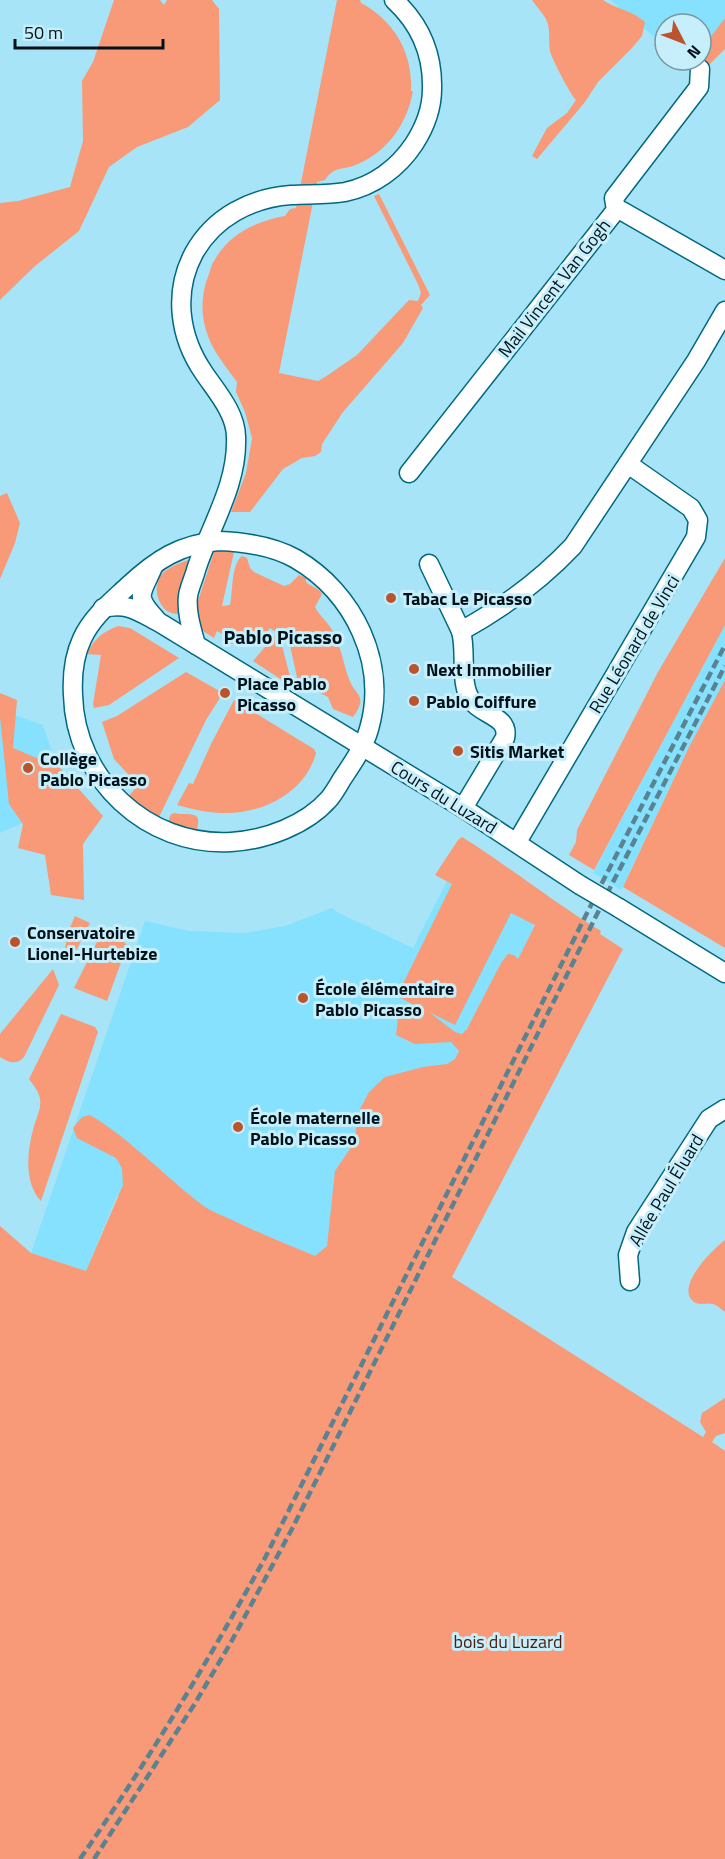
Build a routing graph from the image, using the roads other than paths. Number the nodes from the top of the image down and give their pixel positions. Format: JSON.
{"nodes":[{"id":1,"x":394,"y":0,"type":"edge"},
{"id":2,"x":700,"y":72,"type":"edge"},
{"id":3,"x":616,"y":210,"type":"junction"},
{"id":4,"x":725,"y":270,"type":"edge"},
{"id":5,"x":725,"y":311,"type":"edge"},
{"id":6,"x":628,"y":464,"type":"junction"},
{"id":7,"x":409,"y":472,"type":"dead end"},
{"id":8,"x":205,"y":542,"type":"junction"},
{"id":9,"x":155,"y":563,"type":"junction"},
{"id":10,"x":429,"y":564,"type":"dead end"},
{"id":11,"x":103,"y":608,"type":"junction"},
{"id":12,"x":162,"y":624,"type":"junction"},
{"id":13,"x":460,"y":631,"type":"junction"},
{"id":14,"x":196,"y":645,"type":"junction"},
{"id":15,"x":362,"y":746,"type":"junction"},
{"id":16,"x":463,"y":808,"type":"junction"},
{"id":17,"x":517,"y":842,"type":"junction"},
{"id":18,"x":725,"y":973,"type":"edge"},
{"id":19,"x":725,"y":1109,"type":"edge"},
{"id":20,"x":630,"y":1281,"type":"dead end"}],
"edges":[{"from":1,"to":8,"type":"street"},
{"from":2,"to":3,"type":"street","name":"Mail Vincent Van Gogh"},
{"from":3,"to":4,"type":"street"},
{"from":3,"to":7,"type":"street","name":"Mail Vincent Van Gogh"},
{"from":5,"to":6,"type":"street"},
{"from":6,"to":13,"type":"street"},
{"from":6,"to":17,"type":"street","name":"Rue Léonard de Vinci"},
{"from":8,"to":9,"type":"street"},
{"from":8,"to":14,"type":"street"},
{"from":8,"to":15,"type":"street"},
{"from":9,"to":11,"type":"street"},
{"from":9,"to":12,"type":"street","name":"Cours du Luzard"},
{"from":10,"to":13,"type":"street"},
{"from":11,"to":12,"type":"street","name":"Cours du Luzard"},
{"from":11,"to":15,"type":"street"},
{"from":12,"to":14,"type":"street","name":"Cours du Luzard"},
{"from":13,"to":16,"type":"street"},
{"from":14,"to":15,"type":"street","name":"Cours du Luzard"},
{"from":15,"to":16,"type":"street","name":"Cours du Luzard"},
{"from":16,"to":17,"type":"street","name":"Cours du Luzard"},
{"from":17,"to":18,"type":"street","name":"Cours du Luzard","bridge":true},
{"from":19,"to":20,"type":"street","name":"Allée Paul Éluard"}]}
